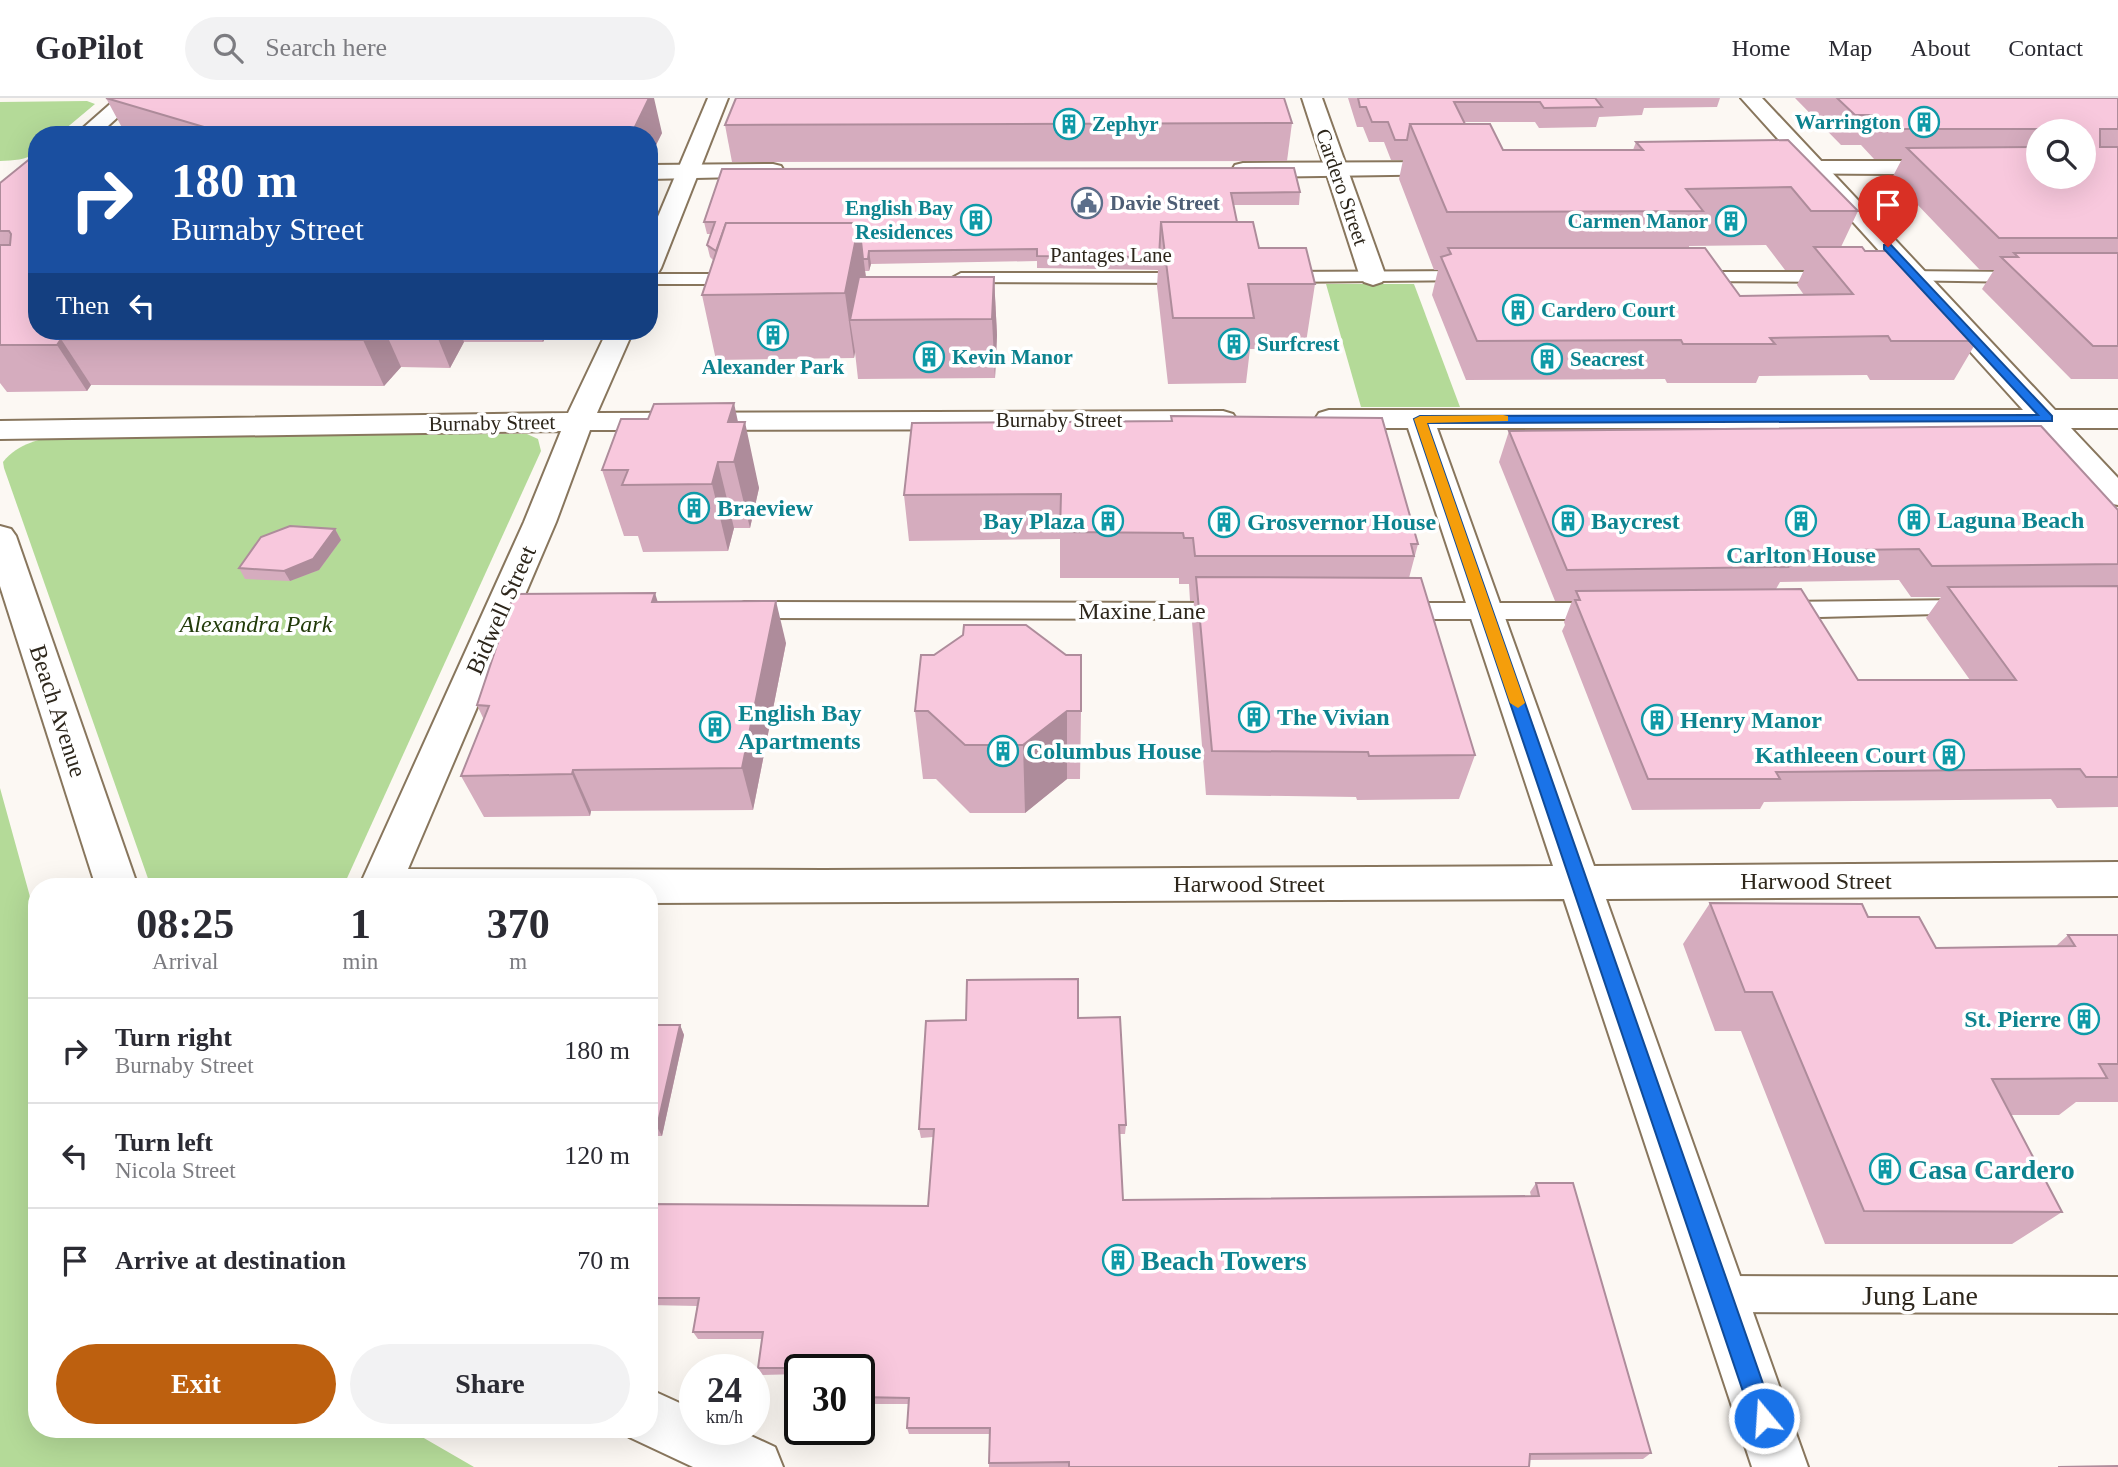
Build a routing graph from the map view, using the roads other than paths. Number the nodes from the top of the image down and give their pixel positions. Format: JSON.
{"nodes":[{"id":1,"x":129,"y":98,"type":"edge"},
{"id":2,"x":718,"y":98,"type":"edge"},
{"id":3,"x":1312,"y":98,"type":"edge"},
{"id":4,"x":1751,"y":98,"type":"edge"},
{"id":5,"x":96,"y":126,"type":"edge"},
{"id":6,"x":1746,"y":168,"type":"edge"},
{"id":7,"x":1814,"y":168,"type":"junction"},
{"id":8,"x":2026,"y":168,"type":"edge"},
{"id":9,"x":1336,"y":169,"type":"junction"},
{"id":10,"x":1472,"y":169,"type":"edge"},
{"id":11,"x":1217,"y":170,"type":"edge"},
{"id":12,"x":688,"y":171,"type":"junction"},
{"id":13,"x":799,"y":171,"type":"edge"},
{"id":14,"x":658,"y":172,"type":"edge"},
{"id":15,"x":658,"y":246,"type":"edge"},
{"id":16,"x":1494,"y":276,"type":"edge"},
{"id":17,"x":1676,"y":276,"type":"edge"},
{"id":18,"x":1857,"y":276,"type":"edge"},
{"id":19,"x":1885,"y":276,"type":"edge"},
{"id":20,"x":1915,"y":276,"type":"junction"},
{"id":21,"x":1257,"y":277,"type":"edge"},
{"id":22,"x":1373,"y":277,"type":"junction"},
{"id":23,"x":2048,"y":277,"type":"edge"},
{"id":24,"x":945,"y":278,"type":"edge"},
{"id":25,"x":1216,"y":278,"type":"edge"},
{"id":26,"x":658,"y":279,"type":"edge"},
{"id":27,"x":752,"y":279,"type":"edge"},
{"id":28,"x":616,"y":340,"type":"edge"},
{"id":29,"x":1297,"y":419,"type":"edge"},
{"id":30,"x":1420,"y":419,"type":"junction"},
{"id":31,"x":2048,"y":419,"type":"junction"},
{"id":32,"x":2118,"y":419,"type":"edge"},
{"id":33,"x":1255,"y":420,"type":"edge"},
{"id":34,"x":579,"y":422,"type":"junction"},
{"id":35,"x":0,"y":430,"type":"edge"},
{"id":36,"x":2118,"y":496,"type":"edge"},
{"id":37,"x":0,"y":536,"type":"edge"},
{"id":38,"x":1986,"y":608,"type":"edge"},
{"id":39,"x":725,"y":610,"type":"edge"},
{"id":40,"x":1763,"y":610,"type":"edge"},
{"id":41,"x":1248,"y":611,"type":"edge"},
{"id":42,"x":1373,"y":611,"type":"edge"},
{"id":43,"x":1625,"y":611,"type":"edge"},
{"id":44,"x":1486,"y":612,"type":"junction"},
{"id":45,"x":114,"y":878,"type":"edge"},
{"id":46,"x":384,"y":878,"type":"edge"},
{"id":47,"x":2118,"y":879,"type":"edge"},
{"id":48,"x":1580,"y":883,"type":"junction"},
{"id":49,"x":658,"y":887,"type":"edge"},
{"id":50,"x":1723,"y":1294,"type":"junction"},
{"id":51,"x":2118,"y":1295,"type":"edge"},
{"id":52,"x":658,"y":1421,"type":"edge"},
{"id":53,"x":755,"y":1467,"type":"edge"},
{"id":54,"x":1780,"y":1467,"type":"edge"}],
"edges":[{"from":1,"to":5,"type":"street"},
{"from":2,"to":12,"type":"street"},
{"from":3,"to":9,"type":"street","name":"Cardero Street"},
{"from":4,"to":7,"type":"street"},
{"from":6,"to":7,"type":"street"},
{"from":7,"to":8,"type":"street"},
{"from":7,"to":20,"type":"street"},
{"from":9,"to":10,"type":"street"},
{"from":9,"to":11,"type":"street"},
{"from":9,"to":22,"type":"street","name":"Cardero Street"},
{"from":12,"to":13,"type":"street"},
{"from":12,"to":14,"type":"street"},
{"from":12,"to":15,"type":"street"},
{"from":16,"to":22,"type":"lane"},
{"from":17,"to":18,"type":"lane"},
{"from":19,"to":20,"type":"lane"},
{"from":20,"to":23,"type":"lane"},
{"from":20,"to":31,"type":"street"},
{"from":21,"to":22,"type":"lane"},
{"from":24,"to":25,"type":"lane","name":"Pantages Lane"},
{"from":26,"to":27,"type":"lane"},
{"from":28,"to":34,"type":"street","name":"Bidwell Street"},
{"from":29,"to":30,"type":"street"},
{"from":30,"to":31,"type":"street"},
{"from":30,"to":44,"type":"street"},
{"from":31,"to":32,"type":"street"},
{"from":31,"to":36,"type":"street"},
{"from":33,"to":34,"type":"street","name":"Burnaby Street"},
{"from":34,"to":35,"type":"street","name":"Burnaby Street"},
{"from":34,"to":46,"type":"street","name":"Bidwell Street"},
{"from":37,"to":45,"type":"street","name":"Beach Avenue"},
{"from":38,"to":40,"type":"lane"},
{"from":39,"to":41,"type":"lane","name":"Maxine Lane"},
{"from":42,"to":44,"type":"lane"},
{"from":43,"to":44,"type":"lane"},
{"from":44,"to":48,"type":"street"},
{"from":47,"to":48,"type":"street","name":"Harwood Street"},
{"from":48,"to":49,"type":"street","name":"Harwood Street"},
{"from":48,"to":50,"type":"street"},
{"from":50,"to":51,"type":"lane","name":"Jung Lane"},
{"from":50,"to":54,"type":"street"},
{"from":52,"to":53,"type":"street"}]}
